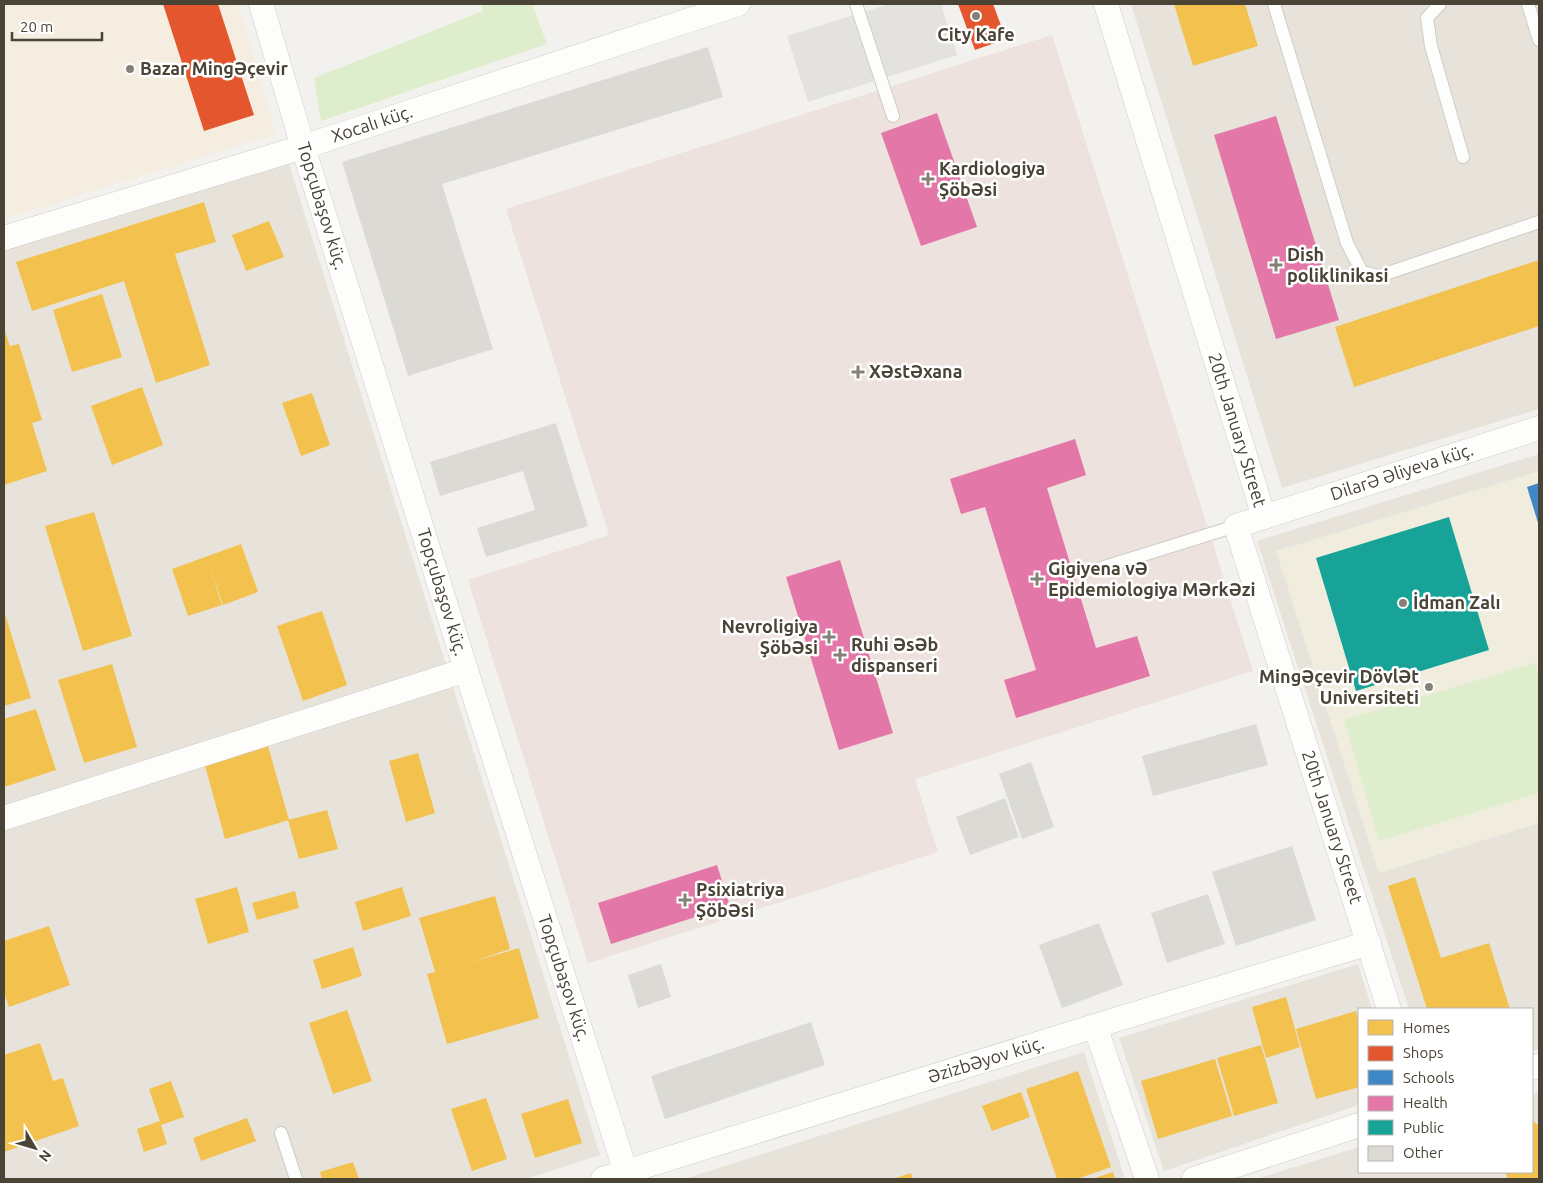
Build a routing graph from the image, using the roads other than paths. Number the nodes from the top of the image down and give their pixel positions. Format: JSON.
{"nodes":[{"id":1,"x":261,"y":4,"type":"edge"},
{"id":2,"x":738,"y":4,"type":"edge"},
{"id":3,"x":856,"y":4,"type":"edge"},
{"id":4,"x":1106,"y":4,"type":"edge"},
{"id":5,"x":1274,"y":4,"type":"edge"},
{"id":6,"x":1440,"y":4,"type":"edge"},
{"id":7,"x":1528,"y":4,"type":"edge"},
{"id":8,"x":1539,"y":40,"type":"edge"},
{"id":9,"x":893,"y":116,"type":"dead end"},
{"id":10,"x":303,"y":147,"type":"junction"},
{"id":11,"x":1463,"y":158,"type":"dead end"},
{"id":12,"x":1539,"y":222,"type":"edge"},
{"id":13,"x":4,"y":238,"type":"edge"},
{"id":14,"x":1539,"y":428,"type":"edge"},
{"id":15,"x":1264,"y":517,"type":"junction"},
{"id":16,"x":1236,"y":526,"type":"junction"},
{"id":17,"x":1101,"y":568,"type":"dead end"},
{"id":18,"x":466,"y":670,"type":"junction"},
{"id":19,"x":4,"y":818,"type":"edge"},
{"id":20,"x":1369,"y":943,"type":"junction"},
{"id":21,"x":1389,"y":1008,"type":"edge"},
{"id":22,"x":1095,"y":1026,"type":"junction"},
{"id":23,"x":1358,"y":1125,"type":"edge"},
{"id":24,"x":281,"y":1132,"type":"dead end"},
{"id":25,"x":627,"y":1176,"type":"edge"},
{"id":26,"x":296,"y":1179,"type":"edge"},
{"id":27,"x":604,"y":1179,"type":"edge"},
{"id":28,"x":1147,"y":1179,"type":"edge"},
{"id":29,"x":1194,"y":1179,"type":"edge"}],
"edges":[{"from":1,"to":10,"type":"street","name":"Topçubaşov küç."},
{"from":2,"to":10,"type":"street","name":"Xocalı küç."},
{"from":3,"to":9,"type":"lane"},
{"from":4,"to":15,"type":"street","name":"20th January Street"},
{"from":5,"to":12,"type":"lane"},
{"from":6,"to":11,"type":"lane"},
{"from":7,"to":8,"type":"lane"},
{"from":10,"to":13,"type":"street","name":"Xocalı küç."},
{"from":10,"to":18,"type":"street","name":"Topçubaşov küç."},
{"from":14,"to":15,"type":"street","name":"Dilarə Əliyeva küç."},
{"from":15,"to":16,"type":"street","name":"20th January Street"},
{"from":16,"to":17,"type":"lane"},
{"from":16,"to":20,"type":"street","name":"20th January Street"},
{"from":18,"to":19,"type":"street"},
{"from":18,"to":25,"type":"street","name":"Topçubaşov küç."},
{"from":20,"to":21,"type":"street","name":"20th January Street"},
{"from":20,"to":22,"type":"street","name":"Əzizbəyov küç."},
{"from":22,"to":25,"type":"street","name":"Əzizbəyov küç."},
{"from":22,"to":28,"type":"street"},
{"from":23,"to":29,"type":"street"},
{"from":24,"to":26,"type":"lane"},
{"from":25,"to":27,"type":"street","name":"Əzizbəyov küç."}]}
